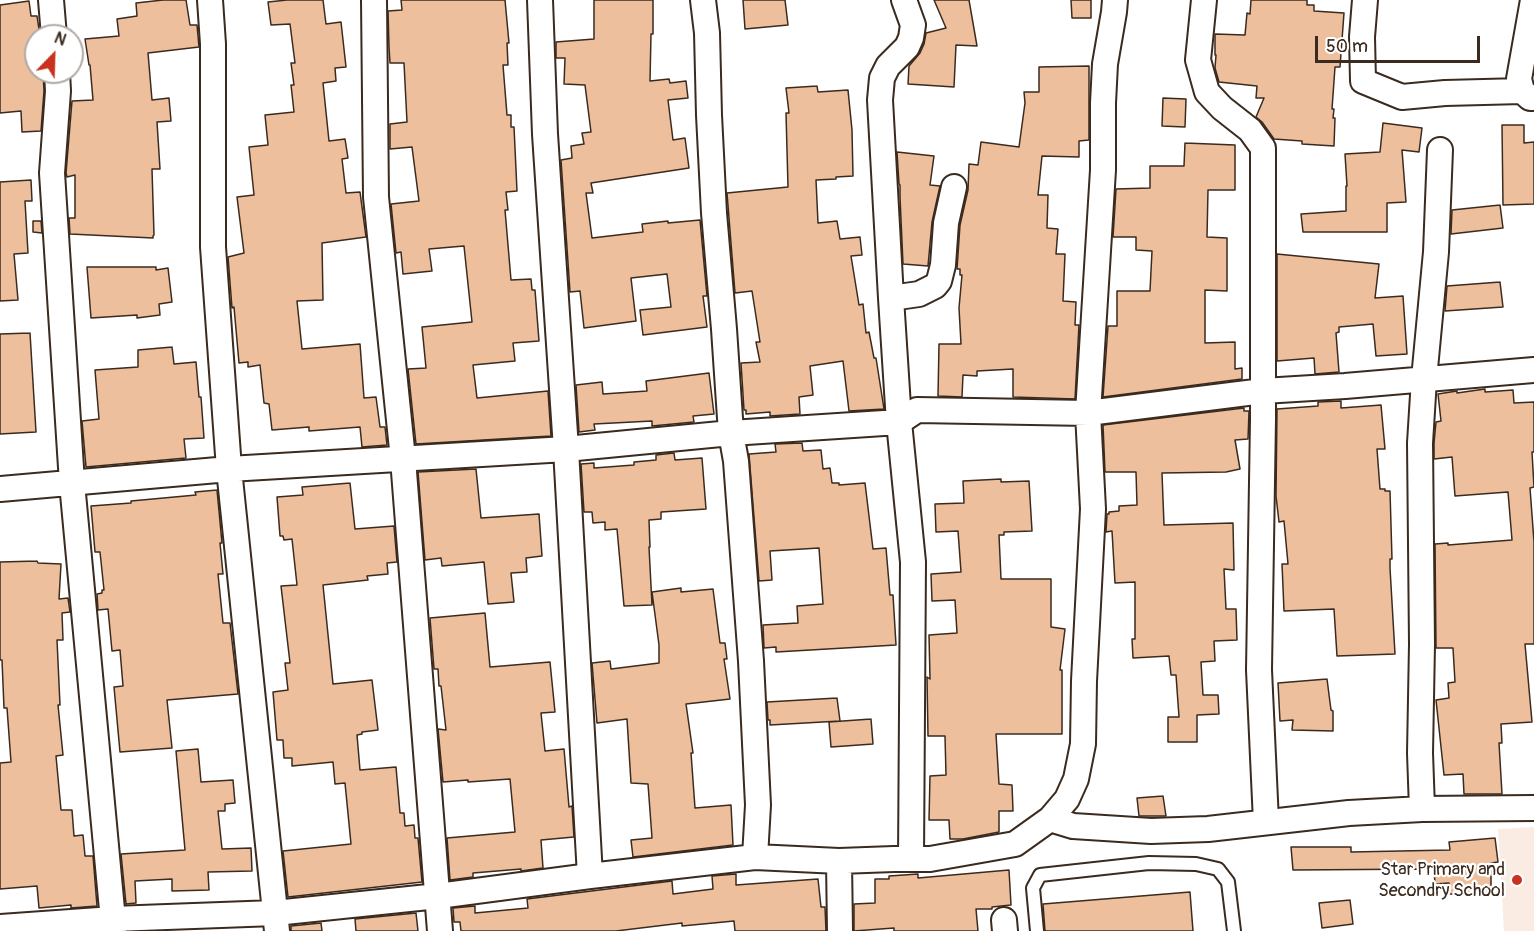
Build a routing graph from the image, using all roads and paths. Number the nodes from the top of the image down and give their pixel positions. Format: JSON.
{"nodes":[{"id":1,"x":51,"y":0,"type":"edge"},
{"id":2,"x":210,"y":0,"type":"edge"},
{"id":3,"x":374,"y":0,"type":"edge"},
{"id":4,"x":540,"y":0,"type":"edge"},
{"id":5,"x":703,"y":0,"type":"edge"},
{"id":6,"x":904,"y":0,"type":"edge"},
{"id":7,"x":1115,"y":0,"type":"edge"},
{"id":8,"x":1204,"y":0,"type":"edge"},
{"id":9,"x":1365,"y":0,"type":"edge"},
{"id":10,"x":1533,"y":0,"type":"edge"},
{"id":11,"x":53,"y":24,"type":"edge"},
{"id":12,"x":58,"y":84,"type":"edge"},
{"id":13,"x":1528,"y":94,"type":"edge"},
{"id":14,"x":1440,"y":150,"type":"dead end"},
{"id":15,"x":954,"y":187,"type":"dead end"},
{"id":16,"x":891,"y":298,"type":"junction"},
{"id":17,"x":1534,"y":370,"type":"edge"},
{"id":18,"x":1424,"y":379,"type":"junction"},
{"id":19,"x":1263,"y":392,"type":"junction"},
{"id":20,"x":1088,"y":413,"type":"junction"},
{"id":21,"x":899,"y":422,"type":"junction"},
{"id":22,"x":731,"y":433,"type":"junction"},
{"id":23,"x":566,"y":449,"type":"junction"},
{"id":24,"x":403,"y":459,"type":"junction"},
{"id":25,"x":229,"y":469,"type":"junction"},
{"id":26,"x":72,"y":483,"type":"junction"},
{"id":27,"x":0,"y":489,"type":"edge"},
{"id":28,"x":1534,"y":808,"type":"edge"},
{"id":29,"x":1422,"y":809,"type":"junction"},
{"id":30,"x":1050,"y":819,"type":"junction"},
{"id":31,"x":1266,"y":822,"type":"junction"},
{"id":32,"x":754,"y":857,"type":"junction"},
{"id":33,"x":911,"y":859,"type":"junction"},
{"id":34,"x":839,"y":861,"type":"junction"},
{"id":35,"x":590,"y":876,"type":"junction"},
{"id":36,"x":438,"y":896,"type":"junction"},
{"id":37,"x":276,"y":922,"type":"edge"},
{"id":38,"x":113,"y":925,"type":"edge"},
{"id":39,"x":0,"y":927,"type":"edge"},
{"id":40,"x":440,"y":931,"type":"edge"},
{"id":41,"x":840,"y":931,"type":"edge"},
{"id":42,"x":1037,"y":931,"type":"edge"},
{"id":43,"x":1234,"y":931,"type":"edge"}],
"edges":[{"from":1,"to":11,"type":"street"},
{"from":2,"to":25,"type":"street"},
{"from":3,"to":24,"type":"street"},
{"from":4,"to":23,"type":"street"},
{"from":5,"to":22,"type":"street"},
{"from":6,"to":16,"type":"street"},
{"from":7,"to":20,"type":"street"},
{"from":8,"to":19,"type":"street"},
{"from":9,"to":13,"type":"street"},
{"from":10,"to":13,"type":"street"},
{"from":12,"to":26,"type":"street"},
{"from":14,"to":18,"type":"street"},
{"from":15,"to":16,"type":"street"},
{"from":16,"to":21,"type":"street"},
{"from":17,"to":18,"type":"street"},
{"from":18,"to":19,"type":"street"},
{"from":18,"to":29,"type":"street"},
{"from":19,"to":20,"type":"street"},
{"from":19,"to":31,"type":"street"},
{"from":20,"to":21,"type":"street"},
{"from":20,"to":30,"type":"street"},
{"from":21,"to":22,"type":"street"},
{"from":21,"to":33,"type":"street"},
{"from":22,"to":23,"type":"street"},
{"from":22,"to":32,"type":"street"},
{"from":23,"to":24,"type":"street"},
{"from":23,"to":35,"type":"street"},
{"from":24,"to":25,"type":"street"},
{"from":24,"to":36,"type":"street"},
{"from":25,"to":26,"type":"street"},
{"from":25,"to":37,"type":"street"},
{"from":26,"to":27,"type":"street"},
{"from":26,"to":38,"type":"street"},
{"from":28,"to":29,"type":"street"},
{"from":29,"to":31,"type":"street"},
{"from":30,"to":31,"type":"street"},
{"from":30,"to":33,"type":"street"},
{"from":32,"to":34,"type":"street"},
{"from":32,"to":35,"type":"street"},
{"from":33,"to":34,"type":"street"},
{"from":34,"to":41,"type":"street"},
{"from":35,"to":36,"type":"street"},
{"from":36,"to":37,"type":"street"},
{"from":36,"to":40,"type":"street"},
{"from":37,"to":38,"type":"street"},
{"from":38,"to":39,"type":"street"},
{"from":42,"to":43,"type":"lane"}]}
